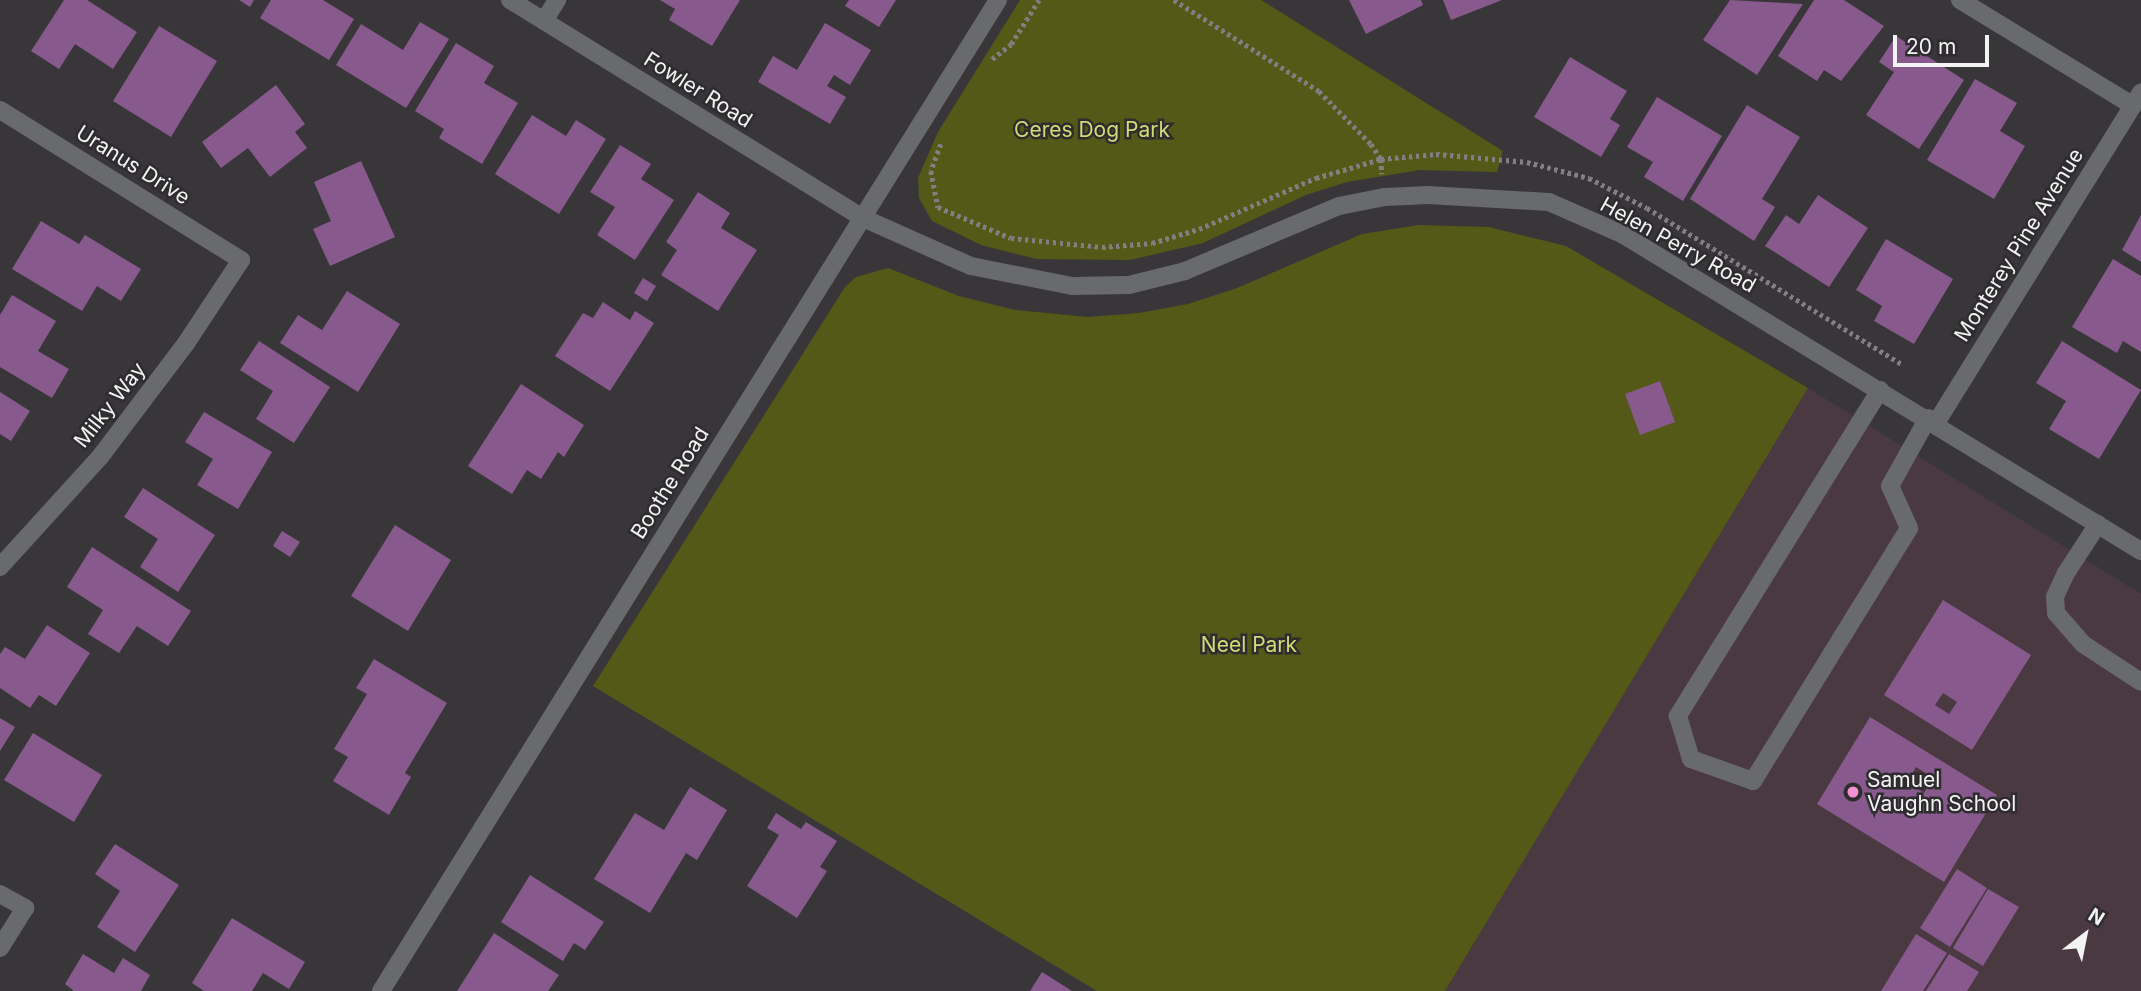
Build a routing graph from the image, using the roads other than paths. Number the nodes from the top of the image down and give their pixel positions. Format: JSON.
{"nodes":[{"id":1,"x":510,"y":0,"type":"edge"},
{"id":2,"x":557,"y":0,"type":"edge"},
{"id":3,"x":998,"y":0,"type":"edge"},
{"id":4,"x":1960,"y":0,"type":"edge"},
{"id":5,"x":544,"y":21,"type":"junction"},
{"id":6,"x":2137,"y":99,"type":"edge"},
{"id":7,"x":0,"y":110,"type":"edge"},
{"id":8,"x":863,"y":218,"type":"junction"},
{"id":9,"x":241,"y":260,"type":"joint"},
{"id":10,"x":1880,"y":390,"type":"junction"},
{"id":11,"x":1932,"y":420,"type":"junction"},
{"id":12,"x":2098,"y":524,"type":"junction"},
{"id":13,"x":2141,"y":551,"type":"edge"},
{"id":14,"x":0,"y":566,"type":"edge"},
{"id":15,"x":2141,"y":682,"type":"edge"},
{"id":16,"x":0,"y":894,"type":"edge"},
{"id":17,"x":0,"y":948,"type":"edge"},
{"id":18,"x":381,"y":991,"type":"edge"}],
"edges":[{"from":1,"to":5,"type":"street","name":"Fowler Road"},
{"from":2,"to":5,"type":"street"},
{"from":3,"to":8,"type":"street","name":"Boothe Road"},
{"from":4,"to":6,"type":"street"},
{"from":5,"to":8,"type":"street","name":"Fowler Road"},
{"from":6,"to":11,"type":"street","name":"Monterey Pine Avenue"},
{"from":7,"to":9,"type":"street","name":"Uranus Drive"},
{"from":8,"to":10,"type":"street","name":"Helen Perry Road"},
{"from":8,"to":18,"type":"street","name":"Boothe Road"},
{"from":9,"to":14,"type":"street","name":"Milky Way"},
{"from":10,"to":11,"type":"street","name":"Helen Perry Road"},
{"from":10,"to":11,"type":"street","name":"Monterey Pine Avenue"},
{"from":11,"to":12,"type":"street","name":"Helen Perry Road"},
{"from":12,"to":13,"type":"street","name":"Helen Perry Road"},
{"from":12,"to":15,"type":"street"},
{"from":16,"to":17,"type":"street"}]}
